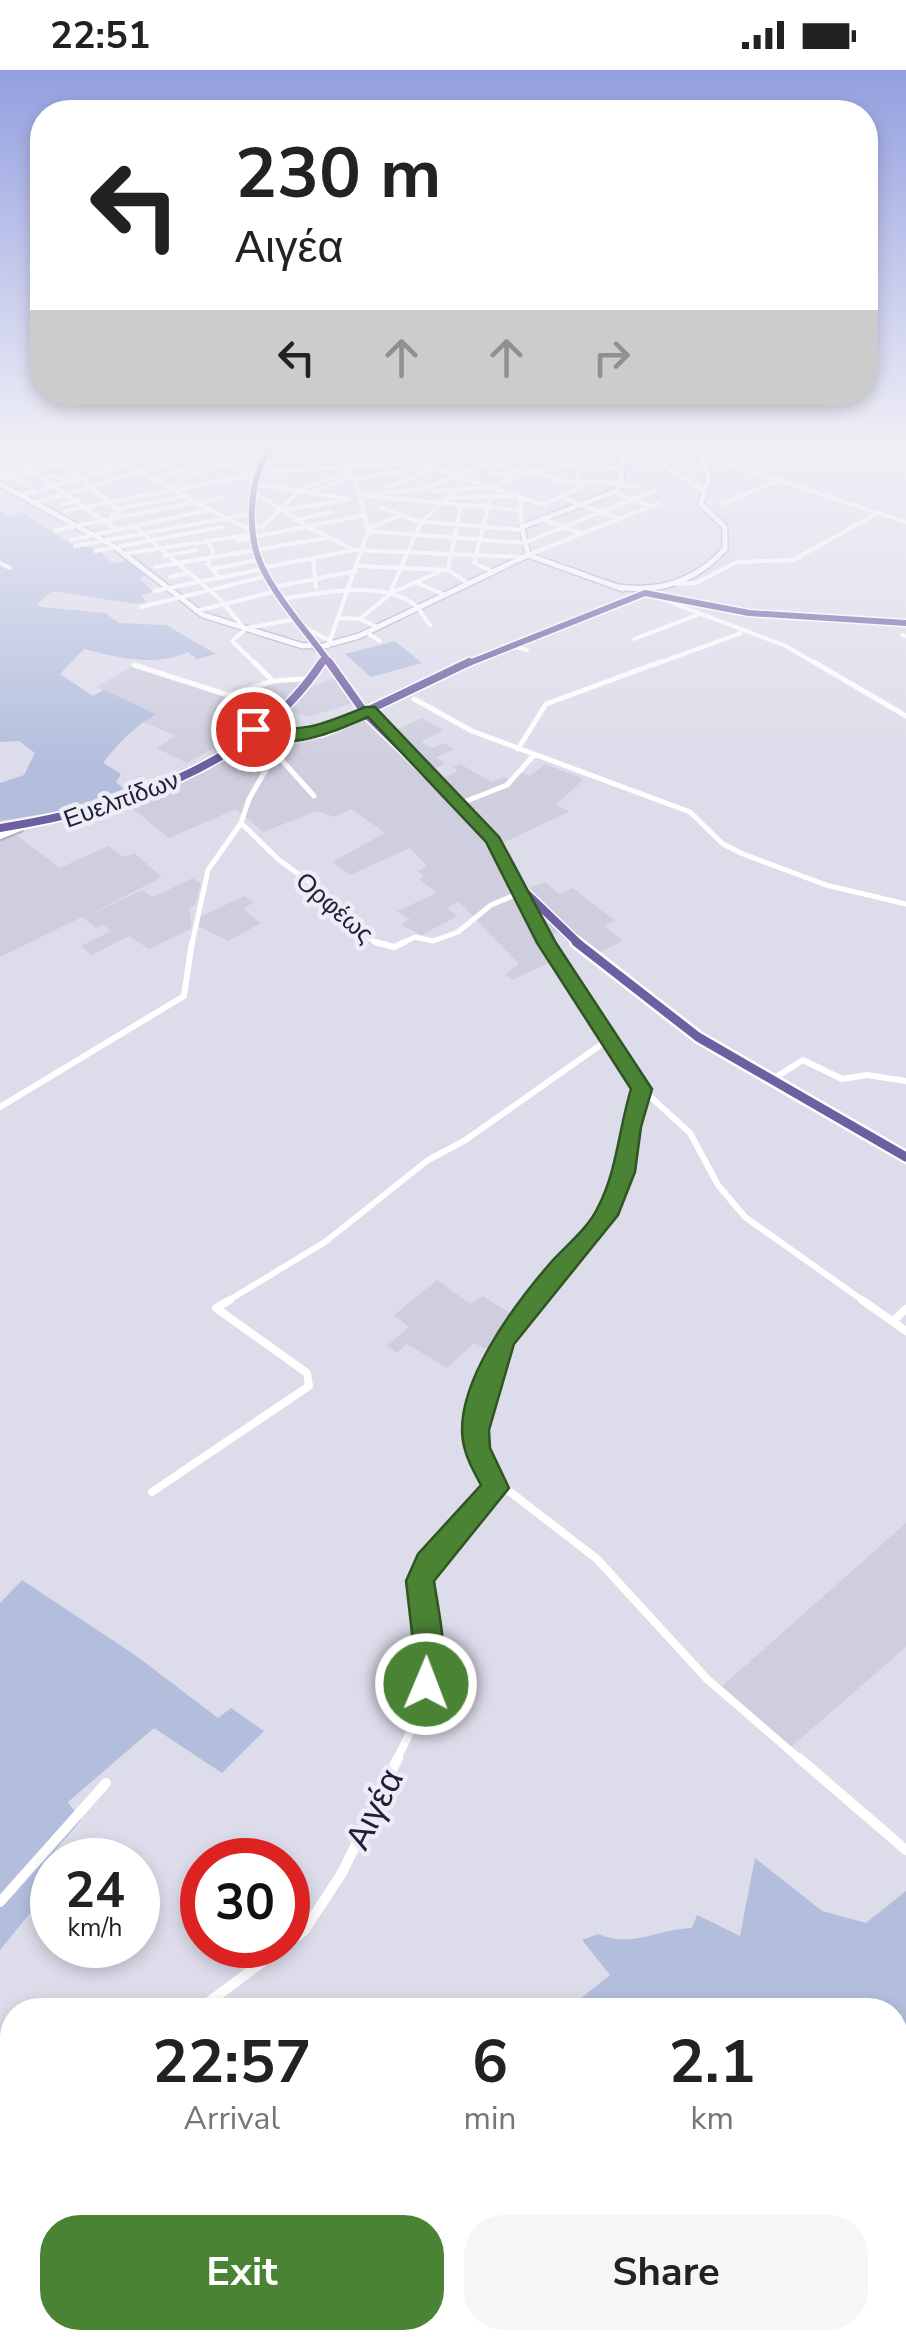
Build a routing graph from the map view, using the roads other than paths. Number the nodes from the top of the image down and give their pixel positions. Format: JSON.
{"nodes":[{"id":1,"x":134,"y":552,"type":"edge"},
{"id":2,"x":160,"y":552,"type":"edge"},
{"id":3,"x":184,"y":552,"type":"edge"},
{"id":4,"x":210,"y":552,"type":"edge"},
{"id":5,"x":237,"y":552,"type":"edge"},
{"id":6,"x":256,"y":552,"type":"edge"},
{"id":7,"x":346,"y":552,"type":"edge"},
{"id":8,"x":359,"y":552,"type":"edge"},
{"id":9,"x":403,"y":552,"type":"edge"},
{"id":10,"x":410,"y":552,"type":"edge"},
{"id":11,"x":477,"y":552,"type":"edge"},
{"id":12,"x":526,"y":552,"type":"edge"},
{"id":13,"x":536,"y":552,"type":"edge"},
{"id":14,"x":720,"y":552,"type":"edge"},
{"id":15,"x":807,"y":552,"type":"edge"},
{"id":16,"x":124,"y":554,"type":"joint"},
{"id":17,"x":451,"y":554,"type":"junction"},
{"id":18,"x":165,"y":556,"type":"junction"},
{"id":19,"x":476,"y":556,"type":"junction"},
{"id":20,"x":527,"y":556,"type":"junction"},
{"id":21,"x":211,"y":557,"type":"junction"},
{"id":22,"x":313,"y":558,"type":"junction"},
{"id":23,"x":0,"y":563,"type":"edge"},
{"id":24,"x":176,"y":564,"type":"junction"},
{"id":25,"x":155,"y":567,"type":"dead end"},
{"id":26,"x":10,"y":568,"type":"dead end"},
{"id":27,"x":212,"y":568,"type":"junction"},
{"id":28,"x":262,"y":568,"type":"junction"},
{"id":29,"x":357,"y":568,"type":"junction"},
{"id":30,"x":397,"y":568,"type":"junction"},
{"id":31,"x":446,"y":570,"type":"junction"},
{"id":32,"x":494,"y":572,"type":"junction"},
{"id":33,"x":190,"y":573,"type":"junction"},
{"id":34,"x":170,"y":577,"type":"dead end"},
{"id":35,"x":220,"y":578,"type":"junction"},
{"id":36,"x":315,"y":579,"type":"junction"},
{"id":37,"x":203,"y":582,"type":"junction"},
{"id":38,"x":416,"y":582,"type":"junction"},
{"id":39,"x":238,"y":583,"type":"junction"},
{"id":40,"x":469,"y":584,"type":"junction"},
{"id":41,"x":676,"y":584,"type":"junction"},
{"id":42,"x":168,"y":588,"type":"junction"},
{"id":43,"x":210,"y":589,"type":"junction"},
{"id":44,"x":318,"y":590,"type":"junction"},
{"id":45,"x":155,"y":591,"type":"dead end"},
{"id":46,"x":278,"y":592,"type":"junction"},
{"id":47,"x":348,"y":593,"type":"junction"},
{"id":48,"x":389,"y":594,"type":"junction"},
{"id":49,"x":445,"y":595,"type":"junction"},
{"id":50,"x":645,"y":596,"type":"junction"},
{"id":51,"x":180,"y":597,"type":"junction"},
{"id":52,"x":252,"y":598,"type":"junction"},
{"id":53,"x":667,"y":601,"type":"junction"},
{"id":54,"x":223,"y":604,"type":"junction"},
{"id":55,"x":142,"y":607,"type":"dead end"},
{"id":56,"x":419,"y":608,"type":"junction"},
{"id":57,"x":703,"y":610,"type":"junction"},
{"id":58,"x":196,"y":611,"type":"junction"},
{"id":59,"x":338,"y":618,"type":"junction"},
{"id":60,"x":360,"y":619,"type":"junction"},
{"id":61,"x":298,"y":622,"type":"junction"},
{"id":62,"x":904,"y":624,"type":"edge"},
{"id":63,"x":430,"y":625,"type":"dead end"},
{"id":64,"x":376,"y":627,"type":"junction"},
{"id":65,"x":245,"y":628,"type":"junction"},
{"id":66,"x":366,"y":632,"type":"junction"},
{"id":67,"x":743,"y":633,"type":"junction"},
{"id":68,"x":634,"y":639,"type":"dead end"},
{"id":69,"x":380,"y":640,"type":"dead end"},
{"id":70,"x":512,"y":646,"type":"junction"},
{"id":71,"x":322,"y":650,"type":"junction"},
{"id":72,"x":527,"y":650,"type":"dead end"},
{"id":73,"x":134,"y":665,"type":"dead end"},
{"id":74,"x":314,"y":678,"type":"junction"},
{"id":75,"x":273,"y":681,"type":"junction"},
{"id":76,"x":300,"y":696,"type":"junction"},
{"id":77,"x":414,"y":699,"type":"dead end"},
{"id":78,"x":369,"y":713,"type":"junction"},
{"id":79,"x":906,"y":716,"type":"edge"},
{"id":80,"x":256,"y":734,"type":"junction"},
{"id":81,"x":283,"y":740,"type":"junction"},
{"id":82,"x":518,"y":749,"type":"junction"},
{"id":83,"x":534,"y":755,"type":"junction"},
{"id":84,"x":278,"y":756,"type":"junction"},
{"id":85,"x":314,"y":796,"type":"dead end"},
{"id":86,"x":459,"y":804,"type":"junction"},
{"id":87,"x":242,"y":822,"type":"junction"},
{"id":88,"x":0,"y":827,"type":"edge"},
{"id":89,"x":21,"y":827,"type":"junction"},
{"id":90,"x":0,"y":836,"type":"edge"},
{"id":91,"x":524,"y":891,"type":"junction"},
{"id":92,"x":906,"y":904,"type":"edge"},
{"id":93,"x":609,"y":1039,"type":"junction"},
{"id":94,"x":772,"y":1079,"type":"junction"},
{"id":95,"x":906,"y":1081,"type":"edge"},
{"id":96,"x":642,"y":1089,"type":"junction"},
{"id":97,"x":640,"y":1099,"type":"junction"},
{"id":98,"x":651,"y":1099,"type":"junction"},
{"id":99,"x":0,"y":1107,"type":"edge"},
{"id":100,"x":906,"y":1158,"type":"edge"},
{"id":101,"x":906,"y":1309,"type":"edge"},
{"id":102,"x":894,"y":1320,"type":"junction"},
{"id":103,"x":906,"y":1330,"type":"edge"},
{"id":104,"x":495,"y":1480,"type":"junction"},
{"id":105,"x":152,"y":1492,"type":"dead end"},
{"id":106,"x":106,"y":1783,"type":"dead end"},
{"id":107,"x":906,"y":1850,"type":"edge"},
{"id":108,"x":0,"y":1902,"type":"edge"},
{"id":109,"x":215,"y":1998,"type":"edge"}],
"edges":[{"from":1,"to":16,"type":"street"},
{"from":2,"to":18,"type":"street"},
{"from":3,"to":18,"type":"street"},
{"from":4,"to":21,"type":"street"},
{"from":5,"to":21,"type":"street"},
{"from":6,"to":28,"type":"main road"},
{"from":7,"to":22,"type":"street"},
{"from":8,"to":29,"type":"street"},
{"from":9,"to":30,"type":"street"},
{"from":10,"to":17,"type":"street"},
{"from":11,"to":19,"type":"street"},
{"from":12,"to":20,"type":"street"},
{"from":13,"to":20,"type":"street"},
{"from":14,"to":41,"type":"street"},
{"from":15,"to":41,"type":"street"},
{"from":16,"to":42,"type":"street"},
{"from":17,"to":19,"type":"street"},
{"from":17,"to":31,"type":"street"},
{"from":18,"to":24,"type":"street"},
{"from":19,"to":20,"type":"street"},
{"from":19,"to":32,"type":"street"},
{"from":20,"to":32,"type":"street"},
{"from":20,"to":50,"type":"street"},
{"from":21,"to":24,"type":"street"},
{"from":21,"to":27,"type":"street"},
{"from":22,"to":28,"type":"street"},
{"from":22,"to":36,"type":"street"},
{"from":23,"to":26,"type":"street"},
{"from":24,"to":25,"type":"street"},
{"from":24,"to":33,"type":"street"},
{"from":27,"to":28,"type":"street"},
{"from":27,"to":35,"type":"street"},
{"from":28,"to":35,"type":"street"},
{"from":28,"to":39,"type":"street"},
{"from":28,"to":46,"type":"main road"},
{"from":29,"to":30,"type":"street"},
{"from":29,"to":36,"type":"street"},
{"from":29,"to":47,"type":"street"},
{"from":30,"to":31,"type":"street"},
{"from":30,"to":48,"type":"street"},
{"from":31,"to":38,"type":"street"},
{"from":31,"to":40,"type":"street"},
{"from":32,"to":40,"type":"street"},
{"from":33,"to":34,"type":"street"},
{"from":33,"to":37,"type":"street"},
{"from":35,"to":37,"type":"street"},
{"from":36,"to":44,"type":"street"},
{"from":36,"to":46,"type":"street"},
{"from":37,"to":42,"type":"street"},
{"from":37,"to":43,"type":"street"},
{"from":38,"to":48,"type":"street"},
{"from":38,"to":49,"type":"street"},
{"from":39,"to":43,"type":"street"},
{"from":39,"to":52,"type":"street"},
{"from":40,"to":49,"type":"street"},
{"from":41,"to":50,"type":"street"},
{"from":42,"to":45,"type":"street"},
{"from":42,"to":51,"type":"street"},
{"from":43,"to":51,"type":"street"},
{"from":43,"to":54,"type":"street"},
{"from":44,"to":46,"type":"street"},
{"from":44,"to":47,"type":"street"},
{"from":46,"to":52,"type":"street"},
{"from":46,"to":61,"type":"main road"},
{"from":47,"to":48,"type":"street"},
{"from":47,"to":59,"type":"street"},
{"from":48,"to":56,"type":"street"},
{"from":48,"to":60,"type":"street"},
{"from":49,"to":56,"type":"street"},
{"from":50,"to":53,"type":"main road"},
{"from":50,"to":57,"type":"main road"},
{"from":50,"to":70,"type":"main road"},
{"from":50,"to":78,"type":"main road"},
{"from":51,"to":55,"type":"street"},
{"from":51,"to":58,"type":"street"},
{"from":52,"to":54,"type":"street"},
{"from":53,"to":57,"type":"street"},
{"from":53,"to":62,"type":"main road"},
{"from":54,"to":58,"type":"street"},
{"from":54,"to":65,"type":"street"},
{"from":56,"to":63,"type":"street"},
{"from":56,"to":64,"type":"street"},
{"from":57,"to":62,"type":"main road"},
{"from":57,"to":67,"type":"street"},
{"from":57,"to":68,"type":"street"},
{"from":58,"to":65,"type":"street"},
{"from":59,"to":60,"type":"street"},
{"from":59,"to":71,"type":"street"},
{"from":60,"to":64,"type":"street"},
{"from":61,"to":65,"type":"street"},
{"from":61,"to":71,"type":"main road"},
{"from":61,"to":71,"type":"street"},
{"from":64,"to":66,"type":"street"},
{"from":65,"to":71,"type":"street"},
{"from":65,"to":75,"type":"street"},
{"from":66,"to":69,"type":"street"},
{"from":66,"to":71,"type":"street"},
{"from":67,"to":79,"type":"street"},
{"from":67,"to":82,"type":"street"},
{"from":70,"to":72,"type":"street"},
{"from":70,"to":78,"type":"main road"},
{"from":71,"to":74,"type":"main road"},
{"from":71,"to":78,"type":"main road"},
{"from":73,"to":75,"type":"street"},
{"from":74,"to":75,"type":"street"},
{"from":74,"to":76,"type":"main road"},
{"from":76,"to":80,"type":"main road"},
{"from":76,"to":80,"type":"main road"},
{"from":77,"to":82,"type":"street"},
{"from":78,"to":80,"type":"main road"},
{"from":78,"to":81,"type":"main road"},
{"from":78,"to":86,"type":"main road"},
{"from":80,"to":81,"type":"main road"},
{"from":80,"to":88,"type":"main road"},
{"from":80,"to":89,"type":"main road"},
{"from":81,"to":84,"type":"street"},
{"from":82,"to":83,"type":"street"},
{"from":83,"to":86,"type":"street"},
{"from":83,"to":92,"type":"street"},
{"from":84,"to":85,"type":"street"},
{"from":84,"to":87,"type":"street"},
{"from":86,"to":91,"type":"main road"},
{"from":87,"to":91,"type":"street","name":"Ορφέως"},
{"from":87,"to":99,"type":"street"},
{"from":88,"to":89,"type":"main road"},
{"from":89,"to":90,"type":"street"},
{"from":91,"to":93,"type":"street"},
{"from":91,"to":94,"type":"main road"},
{"from":93,"to":96,"type":"street"},
{"from":93,"to":105,"type":"street"},
{"from":94,"to":95,"type":"street"},
{"from":94,"to":100,"type":"main road"},
{"from":96,"to":97,"type":"street"},
{"from":96,"to":98,"type":"street"},
{"from":97,"to":98,"type":"street"},
{"from":97,"to":104,"type":"street"},
{"from":98,"to":102,"type":"street"},
{"from":101,"to":102,"type":"street"},
{"from":102,"to":103,"type":"street"},
{"from":104,"to":107,"type":"street"},
{"from":104,"to":109,"type":"street","name":"Αιγέα"},
{"from":106,"to":108,"type":"street"}]}
